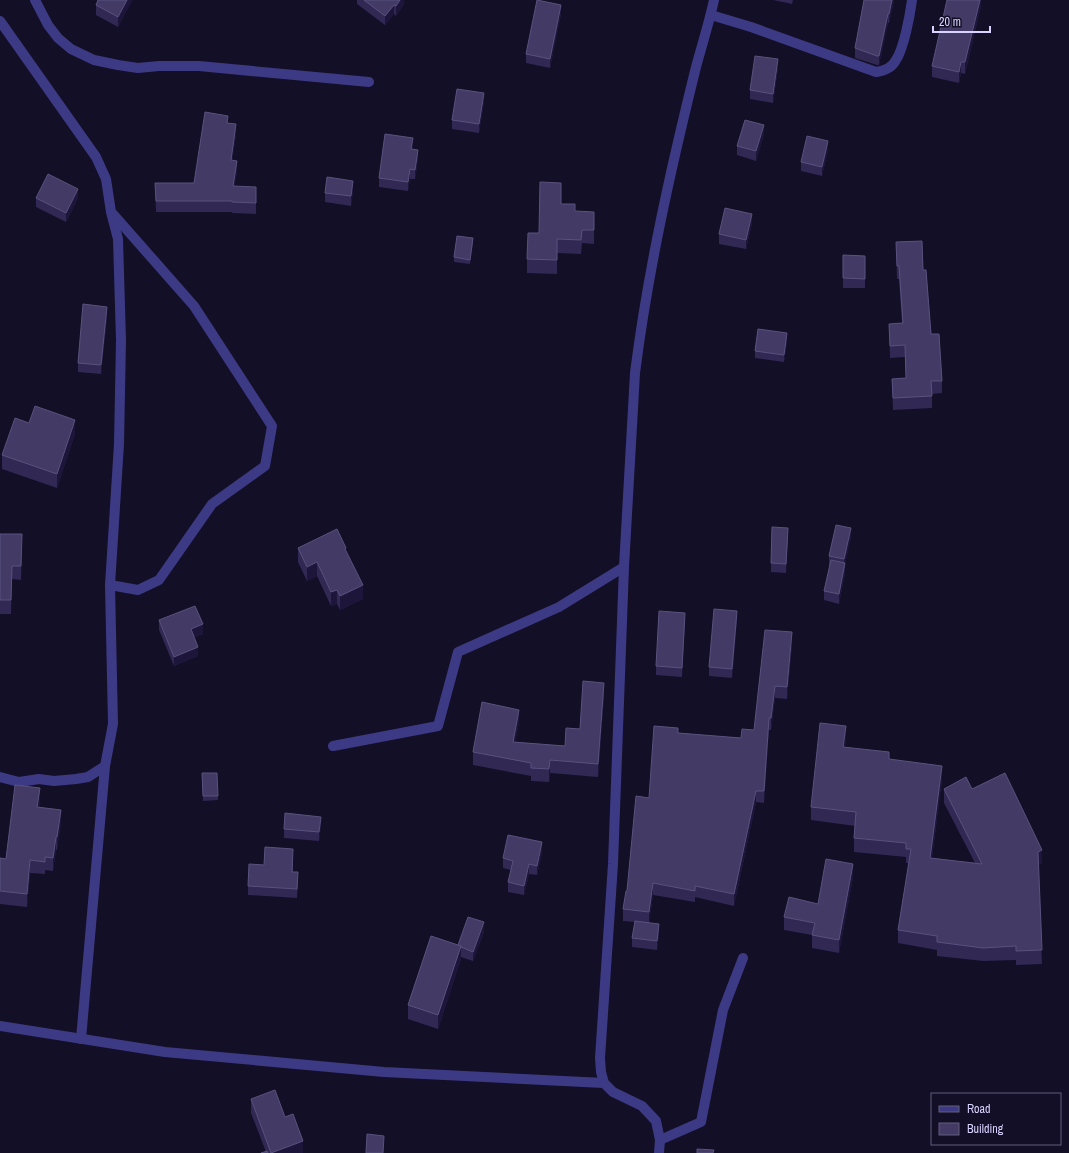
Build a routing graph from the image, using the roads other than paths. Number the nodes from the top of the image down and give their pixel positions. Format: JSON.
{"nodes":[{"id":1,"x":35,"y":0,"type":"edge"},
{"id":2,"x":714,"y":0,"type":"edge"},
{"id":3,"x":912,"y":0,"type":"edge"},
{"id":4,"x":711,"y":15,"type":"junction"},
{"id":5,"x":0,"y":21,"type":"edge"},
{"id":6,"x":369,"y":82,"type":"dead end"},
{"id":7,"x":111,"y":212,"type":"junction"},
{"id":8,"x":624,"y":567,"type":"junction"},
{"id":9,"x":110,"y":585,"type":"junction"},
{"id":10,"x":333,"y":746,"type":"dead end"},
{"id":11,"x":106,"y":766,"type":"junction"},
{"id":12,"x":0,"y":777,"type":"edge"},
{"id":13,"x":743,"y":958,"type":"dead end"},
{"id":14,"x":0,"y":1026,"type":"edge"},
{"id":15,"x":81,"y":1039,"type":"junction"},
{"id":16,"x":604,"y":1083,"type":"junction"},
{"id":17,"x":660,"y":1140,"type":"junction"},
{"id":18,"x":659,"y":1153,"type":"edge"}],
"edges":[{"from":1,"to":6,"type":"street"},
{"from":2,"to":4,"type":"street"},
{"from":3,"to":4,"type":"street"},
{"from":4,"to":8,"type":"street"},
{"from":5,"to":7,"type":"street"},
{"from":7,"to":9,"type":"street"},
{"from":7,"to":9,"type":"street"},
{"from":8,"to":10,"type":"street"},
{"from":8,"to":16,"type":"street"},
{"from":9,"to":11,"type":"street"},
{"from":11,"to":12,"type":"street"},
{"from":11,"to":15,"type":"street"},
{"from":13,"to":17,"type":"street"},
{"from":14,"to":15,"type":"street"},
{"from":15,"to":16,"type":"street"},
{"from":16,"to":17,"type":"street"},
{"from":17,"to":18,"type":"street"}]}
